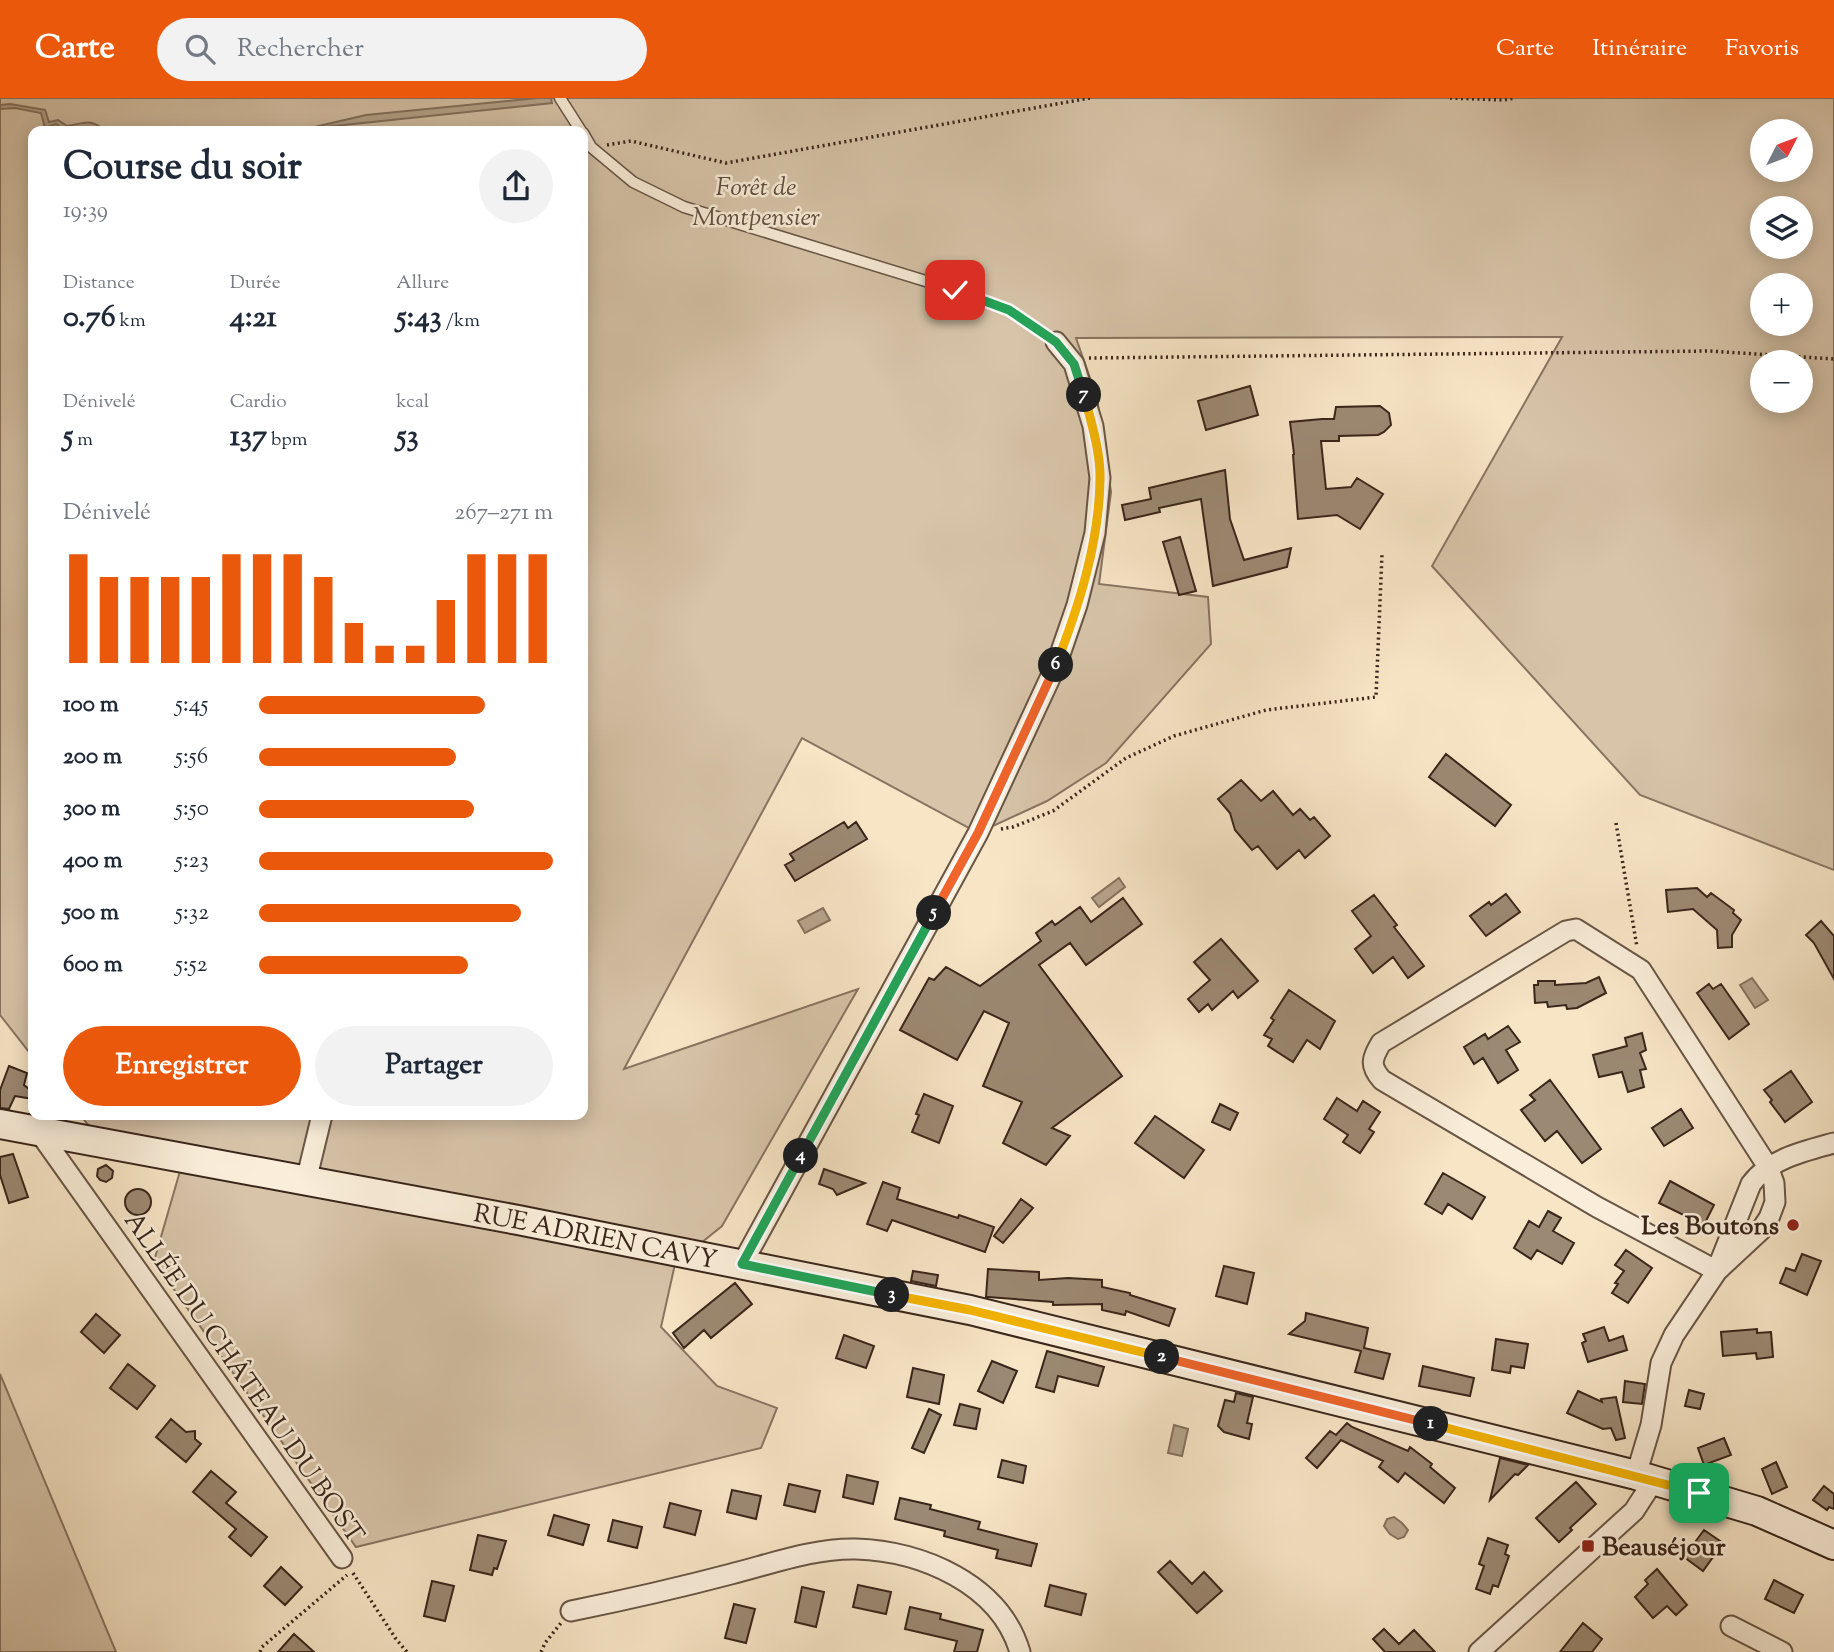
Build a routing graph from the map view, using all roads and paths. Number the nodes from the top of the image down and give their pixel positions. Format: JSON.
{"nodes":[{"id":1,"x":560,"y":98,"type":"edge"},
{"id":2,"x":1090,"y":98,"type":"edge"},
{"id":3,"x":1450,"y":98,"type":"edge"},
{"id":4,"x":1515,"y":98,"type":"edge"},
{"id":5,"x":578,"y":126,"type":"edge"},
{"id":6,"x":588,"y":141,"type":"edge"},
{"id":7,"x":592,"y":147,"type":"junction"},
{"id":8,"x":1056,"y":342,"type":"joint"},
{"id":9,"x":1834,"y":359,"type":"edge"},
{"id":10,"x":1074,"y":364,"type":"junction"},
{"id":11,"x":1382,"y":554,"type":"dead end"},
{"id":12,"x":1616,"y":823,"type":"dead end"},
{"id":13,"x":978,"y":833,"type":"junction"},
{"id":14,"x":1641,"y":970,"type":"junction"},
{"id":15,"x":322,"y":1120,"type":"edge"},
{"id":16,"x":0,"y":1124,"type":"edge"},
{"id":17,"x":39,"y":1132,"type":"junction"},
{"id":18,"x":1834,"y":1143,"type":"edge"},
{"id":19,"x":1768,"y":1167,"type":"junction"},
{"id":20,"x":306,"y":1181,"type":"junction"},
{"id":21,"x":742,"y":1264,"type":"junction"},
{"id":22,"x":1717,"y":1271,"type":"junction"},
{"id":23,"x":1645,"y":1478,"type":"junction"},
{"id":24,"x":1834,"y":1545,"type":"edge"},
{"id":25,"x":347,"y":1565,"type":"junction"},
{"id":26,"x":571,"y":1611,"type":"joint"},
{"id":27,"x":1731,"y":1626,"type":"dead end"},
{"id":28,"x":260,"y":1652,"type":"edge"},
{"id":29,"x":407,"y":1652,"type":"edge"},
{"id":30,"x":541,"y":1652,"type":"edge"},
{"id":31,"x":1020,"y":1652,"type":"edge"},
{"id":32,"x":1479,"y":1652,"type":"edge"},
{"id":33,"x":1782,"y":1652,"type":"edge"}],
"edges":[{"from":1,"to":5,"type":"lane"},
{"from":2,"to":7,"type":"path"},
{"from":3,"to":4,"type":"path"},
{"from":6,"to":7,"type":"lane"},
{"from":7,"to":8,"type":"lane"},
{"from":8,"to":10,"type":"street"},
{"from":9,"to":10,"type":"path"},
{"from":10,"to":13,"type":"street"},
{"from":11,"to":13,"type":"path"},
{"from":12,"to":14,"type":"path"},
{"from":13,"to":21,"type":"street"},
{"from":14,"to":19,"type":"street"},
{"from":14,"to":22,"type":"street"},
{"from":15,"to":20,"type":"street"},
{"from":16,"to":17,"type":"main road","name":"RUE ADRIEN CAVY"},
{"from":17,"to":20,"type":"main road","name":"RUE ADRIEN CAVY"},
{"from":17,"to":25,"type":"street","name":"ALLÉE DU CHÂTEAU DU BOST"},
{"from":18,"to":19,"type":"street"},
{"from":19,"to":22,"type":"street"},
{"from":19,"to":22,"type":"street"},
{"from":20,"to":21,"type":"main road","name":"RUE ADRIEN CAVY"},
{"from":21,"to":23,"type":"main road","name":"RUE ADRIEN CAVY"},
{"from":22,"to":23,"type":"street"},
{"from":23,"to":24,"type":"main road","name":"RUE ADRIEN CAVY"},
{"from":23,"to":32,"type":"street"},
{"from":25,"to":28,"type":"path"},
{"from":25,"to":29,"type":"path","name":"ALLÉE DU CHÂTEAU DU BOST"},
{"from":26,"to":30,"type":"path"},
{"from":26,"to":31,"type":"street"},
{"from":27,"to":33,"type":"street"}]}
